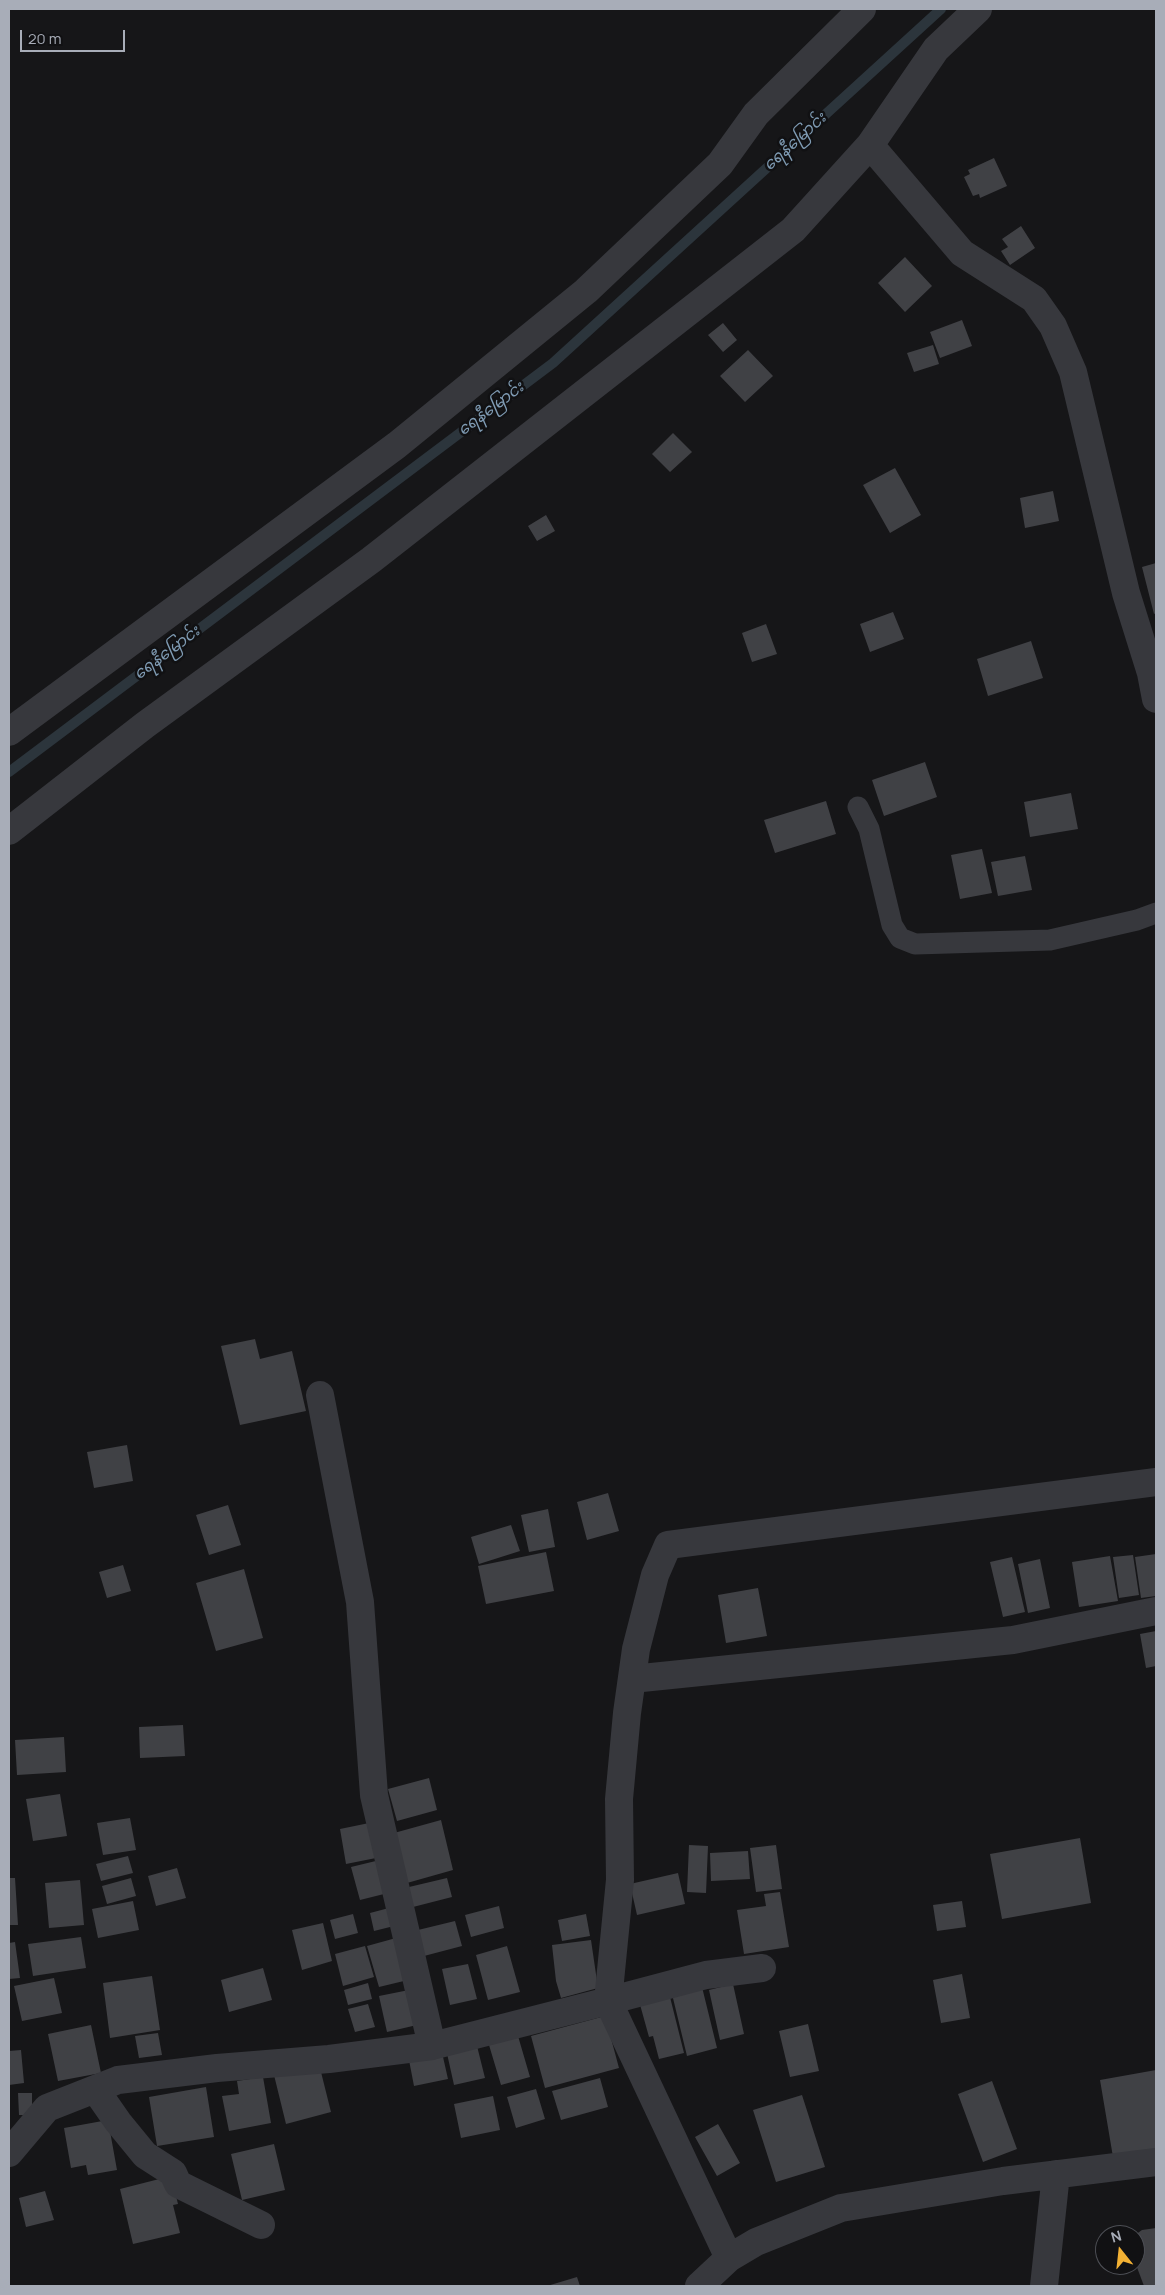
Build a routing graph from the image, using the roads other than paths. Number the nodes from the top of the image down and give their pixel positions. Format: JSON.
{"nodes":[{"id":1,"x":862,"y":9,"type":"edge"},
{"id":2,"x":978,"y":9,"type":"edge"},
{"id":3,"x":870,"y":145,"type":"junction"},
{"id":4,"x":1156,"y":699,"type":"edge"},
{"id":5,"x":9,"y":732,"type":"edge"},
{"id":6,"x":858,"y":807,"type":"dead end"},
{"id":7,"x":9,"y":831,"type":"edge"},
{"id":8,"x":1156,"y":913,"type":"edge"},
{"id":9,"x":320,"y":1395,"type":"dead end"},
{"id":10,"x":1156,"y":1482,"type":"edge"},
{"id":11,"x":1156,"y":1611,"type":"edge"},
{"id":12,"x":632,"y":1680,"type":"junction"},
{"id":13,"x":762,"y":1968,"type":"dead end"},
{"id":14,"x":608,"y":2001,"type":"junction"},
{"id":15,"x":432,"y":2046,"type":"junction"},
{"id":16,"x":95,"y":2089,"type":"junction"},
{"id":17,"x":9,"y":2153,"type":"edge"},
{"id":18,"x":1156,"y":2162,"type":"edge"},
{"id":19,"x":1056,"y":2174,"type":"junction"},
{"id":20,"x":261,"y":2225,"type":"dead end"},
{"id":21,"x":729,"y":2258,"type":"junction"},
{"id":22,"x":699,"y":2286,"type":"edge"},
{"id":23,"x":1044,"y":2286,"type":"edge"}],
"edges":[{"from":1,"to":5,"type":"street"},
{"from":2,"to":3,"type":"street"},
{"from":3,"to":4,"type":"street"},
{"from":3,"to":7,"type":"street"},
{"from":6,"to":8,"type":"lane"},
{"from":9,"to":15,"type":"street"},
{"from":10,"to":12,"type":"street"},
{"from":11,"to":12,"type":"street"},
{"from":12,"to":14,"type":"street"},
{"from":13,"to":14,"type":"street"},
{"from":14,"to":15,"type":"street"},
{"from":14,"to":21,"type":"street"},
{"from":15,"to":16,"type":"street"},
{"from":16,"to":17,"type":"street"},
{"from":16,"to":20,"type":"street"},
{"from":18,"to":19,"type":"street"},
{"from":19,"to":21,"type":"street"},
{"from":19,"to":23,"type":"street"},
{"from":21,"to":22,"type":"street"}]}
